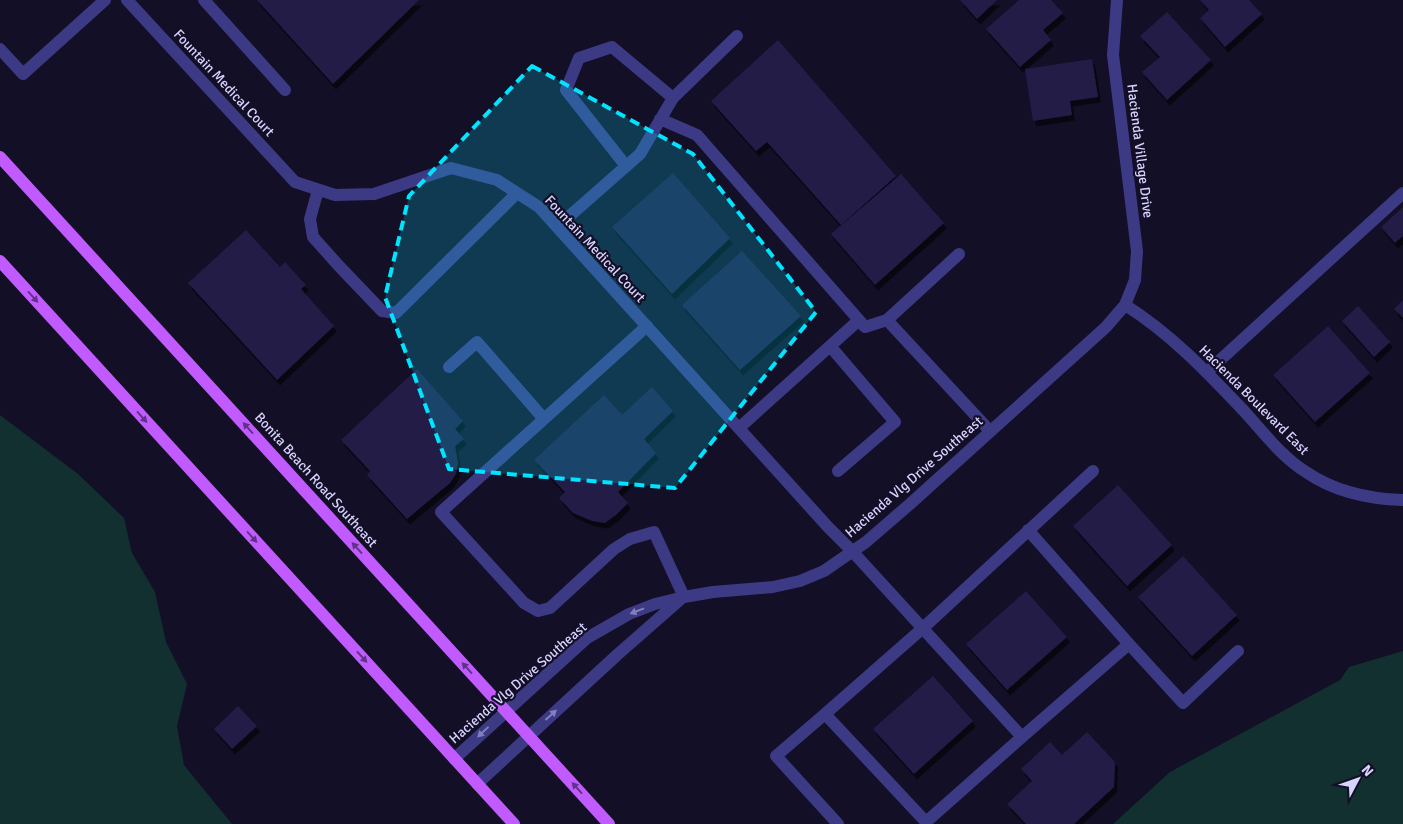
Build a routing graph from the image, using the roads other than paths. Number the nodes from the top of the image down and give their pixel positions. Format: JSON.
{"nodes":[{"id":1,"x":105,"y":0,"type":"edge"},
{"id":2,"x":127,"y":0,"type":"edge"},
{"id":3,"x":204,"y":0,"type":"edge"},
{"id":4,"x":1117,"y":0,"type":"edge"},
{"id":5,"x":737,"y":36,"type":"dead end"},
{"id":6,"x":0,"y":49,"type":"edge"},
{"id":7,"x":285,"y":90,"type":"dead end"},
{"id":8,"x":673,"y":98,"type":"junction"},
{"id":9,"x":660,"y":119,"type":"junction"},
{"id":10,"x":0,"y":157,"type":"edge"},
{"id":11,"x":626,"y":166,"type":"junction"},
{"id":12,"x":318,"y":190,"type":"junction"},
{"id":13,"x":517,"y":193,"type":"junction"},
{"id":14,"x":1403,"y":193,"type":"edge"},
{"id":15,"x":557,"y":227,"type":"junction"},
{"id":16,"x":959,"y":254,"type":"dead end"},
{"id":17,"x":0,"y":262,"type":"edge"},
{"id":18,"x":1125,"y":305,"type":"junction"},
{"id":19,"x":859,"y":320,"type":"junction"},
{"id":20,"x":887,"y":320,"type":"junction"},
{"id":21,"x":647,"y":326,"type":"junction"},
{"id":22,"x":830,"y":346,"type":"junction"},
{"id":23,"x":449,"y":366,"type":"dead end"},
{"id":24,"x":1207,"y":372,"type":"junction"},
{"id":25,"x":544,"y":419,"type":"junction"},
{"id":26,"x":738,"y":428,"type":"junction"},
{"id":27,"x":990,"y":431,"type":"junction"},
{"id":28,"x":838,"y":471,"type":"dead end"},
{"id":29,"x":1093,"y":471,"type":"dead end"},
{"id":30,"x":1403,"y":500,"type":"edge"},
{"id":31,"x":1028,"y":530,"type":"junction"},
{"id":32,"x":852,"y":551,"type":"junction"},
{"id":33,"x":684,"y":597,"type":"junction"},
{"id":34,"x":923,"y":628,"type":"junction"},
{"id":35,"x":1129,"y":644,"type":"junction"},
{"id":36,"x":1238,"y":651,"type":"dead end"},
{"id":37,"x":506,"y":711,"type":"junction"},
{"id":38,"x":825,"y":714,"type":"junction"},
{"id":39,"x":529,"y":736,"type":"junction"},
{"id":40,"x":1022,"y":737,"type":"junction"},
{"id":41,"x":454,"y":759,"type":"junction"},
{"id":42,"x":478,"y":784,"type":"junction"},
{"id":43,"x":927,"y":823,"type":"edge"},
{"id":44,"x":514,"y":824,"type":"edge"},
{"id":45,"x":609,"y":824,"type":"edge"},
{"id":46,"x":838,"y":824,"type":"edge"}],
"edges":[{"from":1,"to":6,"type":"street"},
{"from":2,"to":12,"type":"street","name":"Fountain Medical Court"},
{"from":3,"to":7,"type":"street"},
{"from":4,"to":18,"type":"street","name":"Hacienda Village Drive"},
{"from":5,"to":8,"type":"street"},
{"from":8,"to":9,"type":"street"},
{"from":8,"to":11,"type":"street"},
{"from":9,"to":11,"type":"street"},
{"from":9,"to":19,"type":"street"},
{"from":37,"to":10,"type":"main road","name":"Bonita Beach Road Southeast","one_way":true},
{"from":11,"to":15,"type":"street"},
{"from":12,"to":13,"type":"street","name":"Fountain Medical Court"},
{"from":12,"to":13,"type":"street"},
{"from":13,"to":15,"type":"street","name":"Fountain Medical Court"},
{"from":14,"to":24,"type":"street"},
{"from":15,"to":21,"type":"street","name":"Fountain Medical Court"},
{"from":16,"to":20,"type":"street"},
{"from":17,"to":41,"type":"main road","one_way":true},
{"from":18,"to":24,"type":"street","name":"Hacienda Boulevard East"},
{"from":18,"to":27,"type":"street","name":"Hacienda Vlg Drive Southeast"},
{"from":19,"to":20,"type":"street"},
{"from":19,"to":22,"type":"street"},
{"from":20,"to":27,"type":"street"},
{"from":21,"to":25,"type":"street"},
{"from":21,"to":26,"type":"street","name":"Fountain Medical Court"},
{"from":22,"to":26,"type":"street"},
{"from":22,"to":28,"type":"street"},
{"from":23,"to":25,"type":"street"},
{"from":24,"to":30,"type":"street","name":"Hacienda Boulevard East"},
{"from":25,"to":33,"type":"street"},
{"from":26,"to":32,"type":"street","name":"Fountain Medical Court"},
{"from":27,"to":32,"type":"street","name":"Hacienda Vlg Drive Southeast"},
{"from":29,"to":31,"type":"street"},
{"from":31,"to":34,"type":"street"},
{"from":31,"to":35,"type":"street"},
{"from":32,"to":33,"type":"street","name":"Hacienda Vlg Drive Southeast"},
{"from":32,"to":34,"type":"street","name":"Fountain Medical Court"},
{"from":33,"to":37,"type":"street","name":"Hacienda Vlg Drive Southeast","one_way":true},
{"from":39,"to":33,"type":"street","one_way":true},
{"from":34,"to":38,"type":"street"},
{"from":34,"to":40,"type":"street","name":"Fountain Medical Court"},
{"from":35,"to":36,"type":"street"},
{"from":35,"to":40,"type":"street"},
{"from":37,"to":39,"type":"main road","name":"Bonita Beach Road Southeast"},
{"from":37,"to":41,"type":"street","name":"Hacienda Vlg Drive Southeast","one_way":true},
{"from":38,"to":43,"type":"street"},
{"from":38,"to":46,"type":"street"},
{"from":39,"to":42,"type":"street"},
{"from":45,"to":39,"type":"main road","name":"Bonita Beach Road Southeast","one_way":true},
{"from":40,"to":43,"type":"street"},
{"from":41,"to":42,"type":"main road"},
{"from":42,"to":44,"type":"main road"}]}
